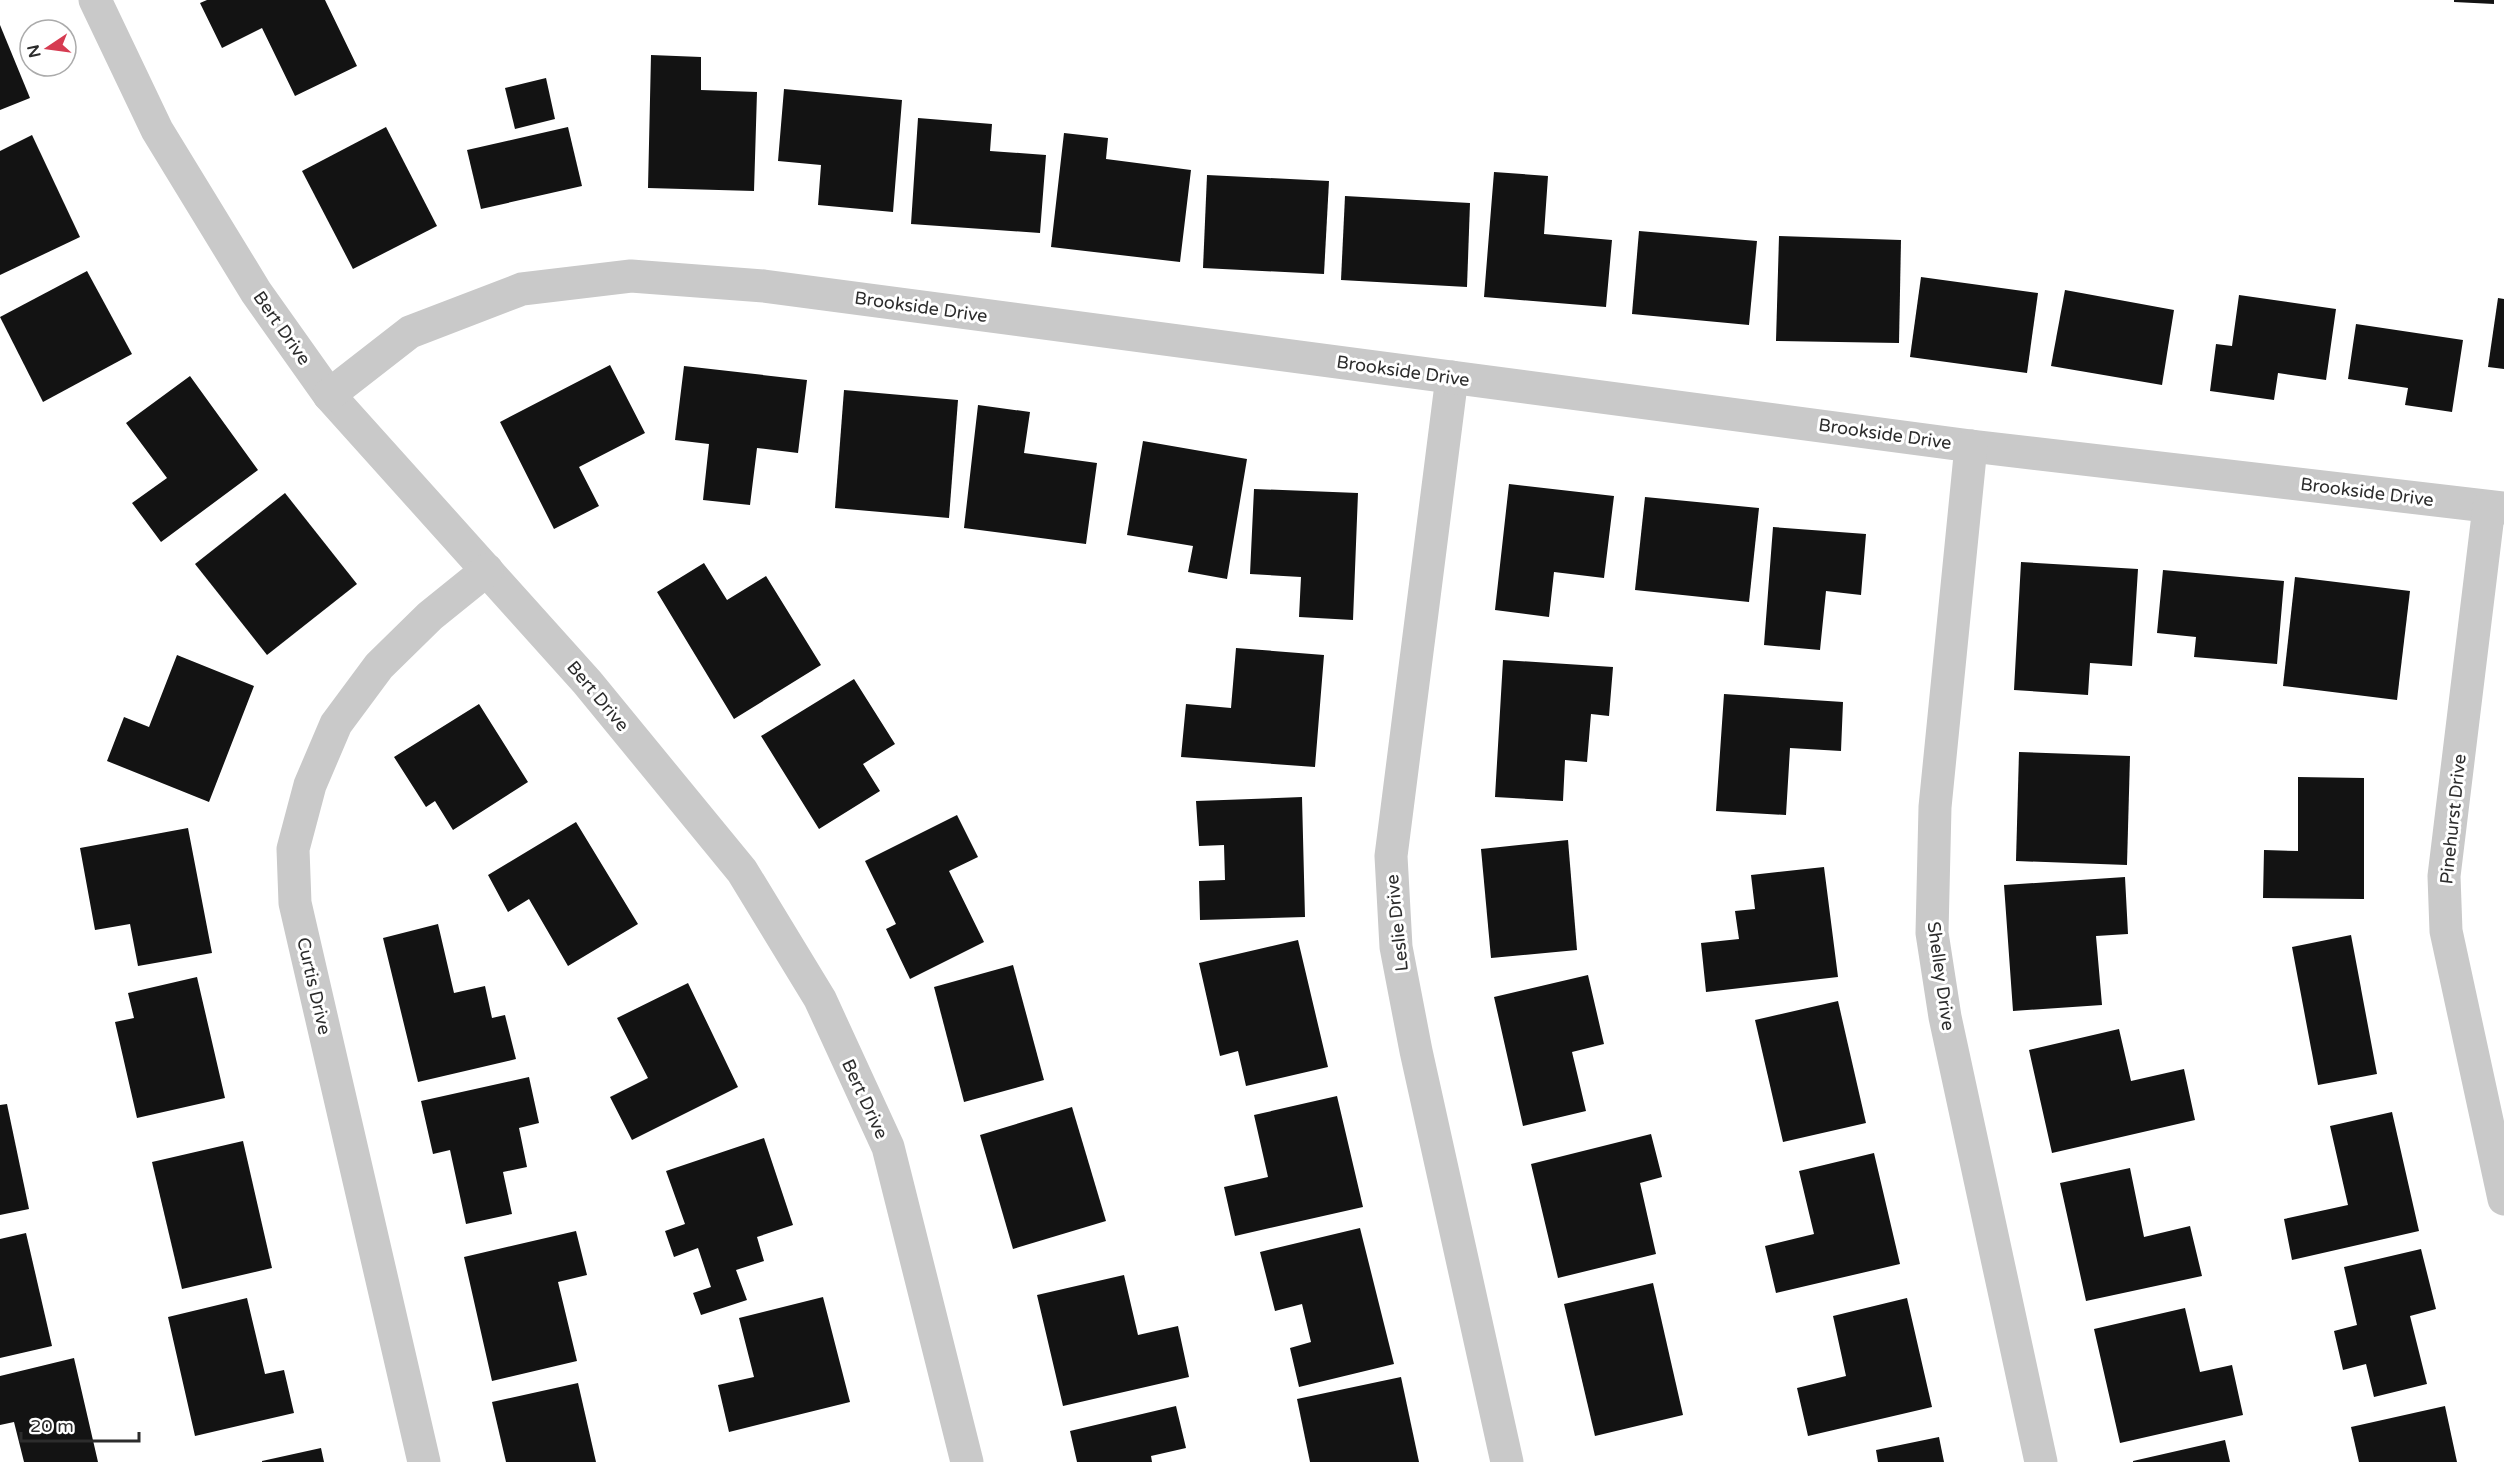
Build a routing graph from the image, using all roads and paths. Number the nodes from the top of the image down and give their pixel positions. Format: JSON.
{"nodes":[{"id":1,"x":95,"y":0,"type":"edge"},
{"id":2,"x":1452,"y":377,"type":"junction"},
{"id":3,"x":329,"y":395,"type":"junction"},
{"id":4,"x":1971,"y":446,"type":"junction"},
{"id":5,"x":2496,"y":507,"type":"edge"},
{"id":6,"x":487,"y":570,"type":"junction"},
{"id":7,"x":2504,"y":1199,"type":"edge"},
{"id":8,"x":424,"y":1462,"type":"edge"},
{"id":9,"x":967,"y":1462,"type":"edge"},
{"id":10,"x":1507,"y":1462,"type":"edge"},
{"id":11,"x":2041,"y":1462,"type":"edge"}],
"edges":[{"from":1,"to":3,"type":"street","name":"Bert Drive"},
{"from":2,"to":3,"type":"street","name":"Brookside Drive"},
{"from":2,"to":4,"type":"street","name":"Brookside Drive"},
{"from":2,"to":10,"type":"street","name":"Leslie Drive"},
{"from":3,"to":6,"type":"street","name":"Bert Drive"},
{"from":4,"to":5,"type":"street","name":"Brookside Drive"},
{"from":4,"to":11,"type":"street","name":"Shelley Drive"},
{"from":5,"to":7,"type":"street","name":"Pinehurst Drive"},
{"from":6,"to":8,"type":"street","name":"Curtis Drive"},
{"from":6,"to":9,"type":"street","name":"Bert Drive"}]}
